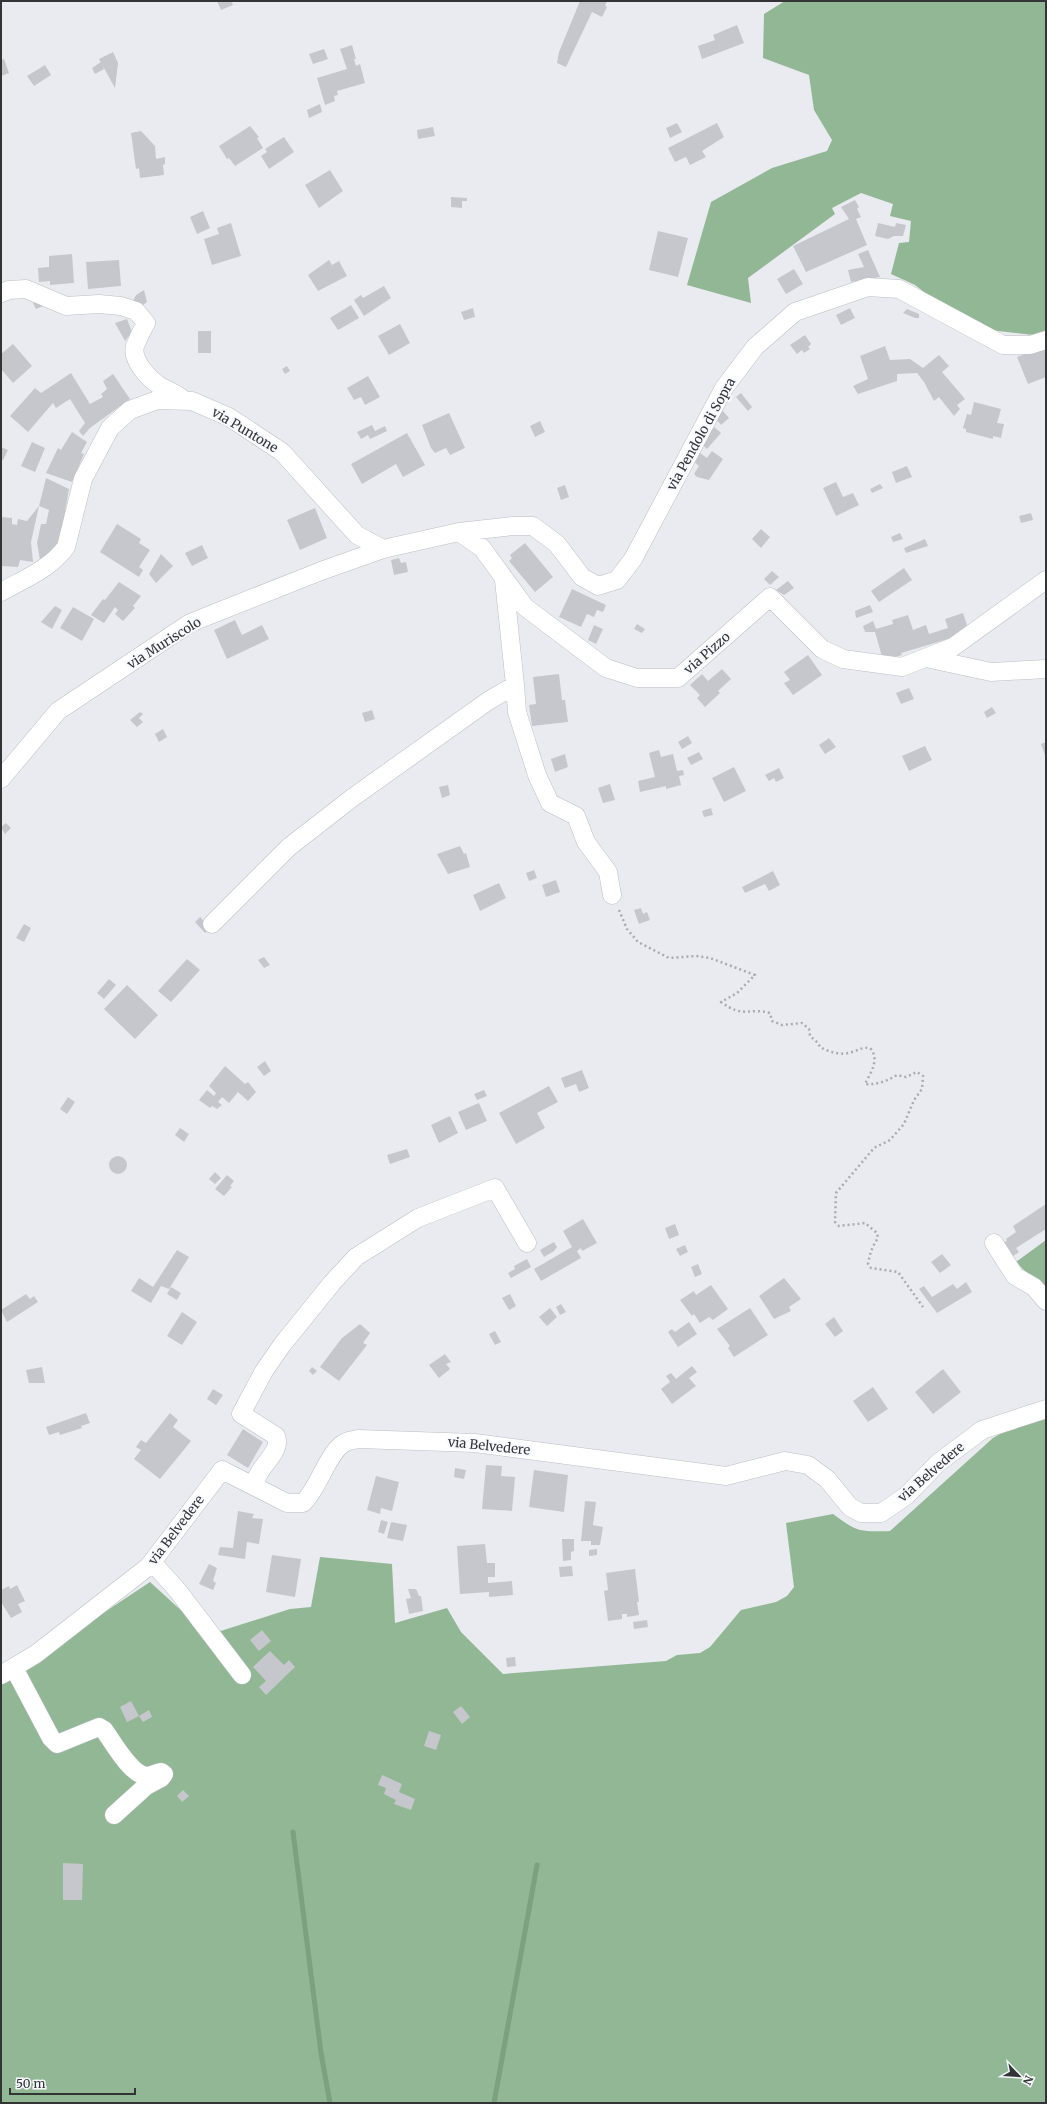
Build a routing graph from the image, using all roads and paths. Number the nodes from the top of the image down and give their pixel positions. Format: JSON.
{"nodes":[{"id":1,"x":1,"y":293,"type":"edge"},
{"id":2,"x":1046,"y":340,"type":"edge"},
{"id":3,"x":185,"y":400,"type":"junction"},
{"id":4,"x":459,"y":532,"type":"junction"},
{"id":5,"x":383,"y":549,"type":"junction"},
{"id":6,"x":504,"y":577,"type":"junction"},
{"id":7,"x":1046,"y":580,"type":"edge"},
{"id":8,"x":1,"y":592,"type":"edge"},
{"id":9,"x":926,"y":658,"type":"junction"},
{"id":10,"x":1046,"y":669,"type":"edge"},
{"id":11,"x":515,"y":685,"type":"junction"},
{"id":12,"x":1,"y":779,"type":"edge"},
{"id":13,"x":612,"y":895,"type":"joint"},
{"id":14,"x":212,"y":924,"type":"dead end"},
{"id":15,"x":994,"y":1243,"type":"dead end"},
{"id":16,"x":527,"y":1244,"type":"dead end"},
{"id":17,"x":1046,"y":1301,"type":"edge"},
{"id":18,"x":922,"y":1307,"type":"dead end"},
{"id":19,"x":1046,"y":1409,"type":"edge"},
{"id":20,"x":254,"y":1484,"type":"junction"},
{"id":21,"x":153,"y":1562,"type":"junction"},
{"id":22,"x":7,"y":1672,"type":"edge"},
{"id":23,"x":242,"y":1675,"type":"dead end"},
{"id":24,"x":114,"y":1815,"type":"dead end"}],
"edges":[{"from":1,"to":3,"type":"street"},
{"from":2,"to":4,"type":"street","name":"via Pendolo di Sopra"},
{"from":3,"to":5,"type":"street","name":"via Puntone"},
{"from":3,"to":8,"type":"street","name":"via Puntone"},
{"from":4,"to":5,"type":"street"},
{"from":4,"to":6,"type":"street","name":"via Pizzo"},
{"from":5,"to":12,"type":"street","name":"via Muriscolo"},
{"from":6,"to":9,"type":"street","name":"via Pizzo"},
{"from":6,"to":11,"type":"street"},
{"from":7,"to":9,"type":"street","name":"via Pizzo"},
{"from":9,"to":10,"type":"street"},
{"from":11,"to":13,"type":"street"},
{"from":11,"to":14,"type":"street"},
{"from":13,"to":18,"type":"path"},
{"from":15,"to":17,"type":"street"},
{"from":16,"to":20,"type":"street"},
{"from":19,"to":20,"type":"street","name":"via Belvedere"},
{"from":20,"to":21,"type":"street","name":"via Belvedere"},
{"from":21,"to":22,"type":"street","name":"via Belvedere"},
{"from":21,"to":23,"type":"street"},
{"from":22,"to":24,"type":"street"}]}
